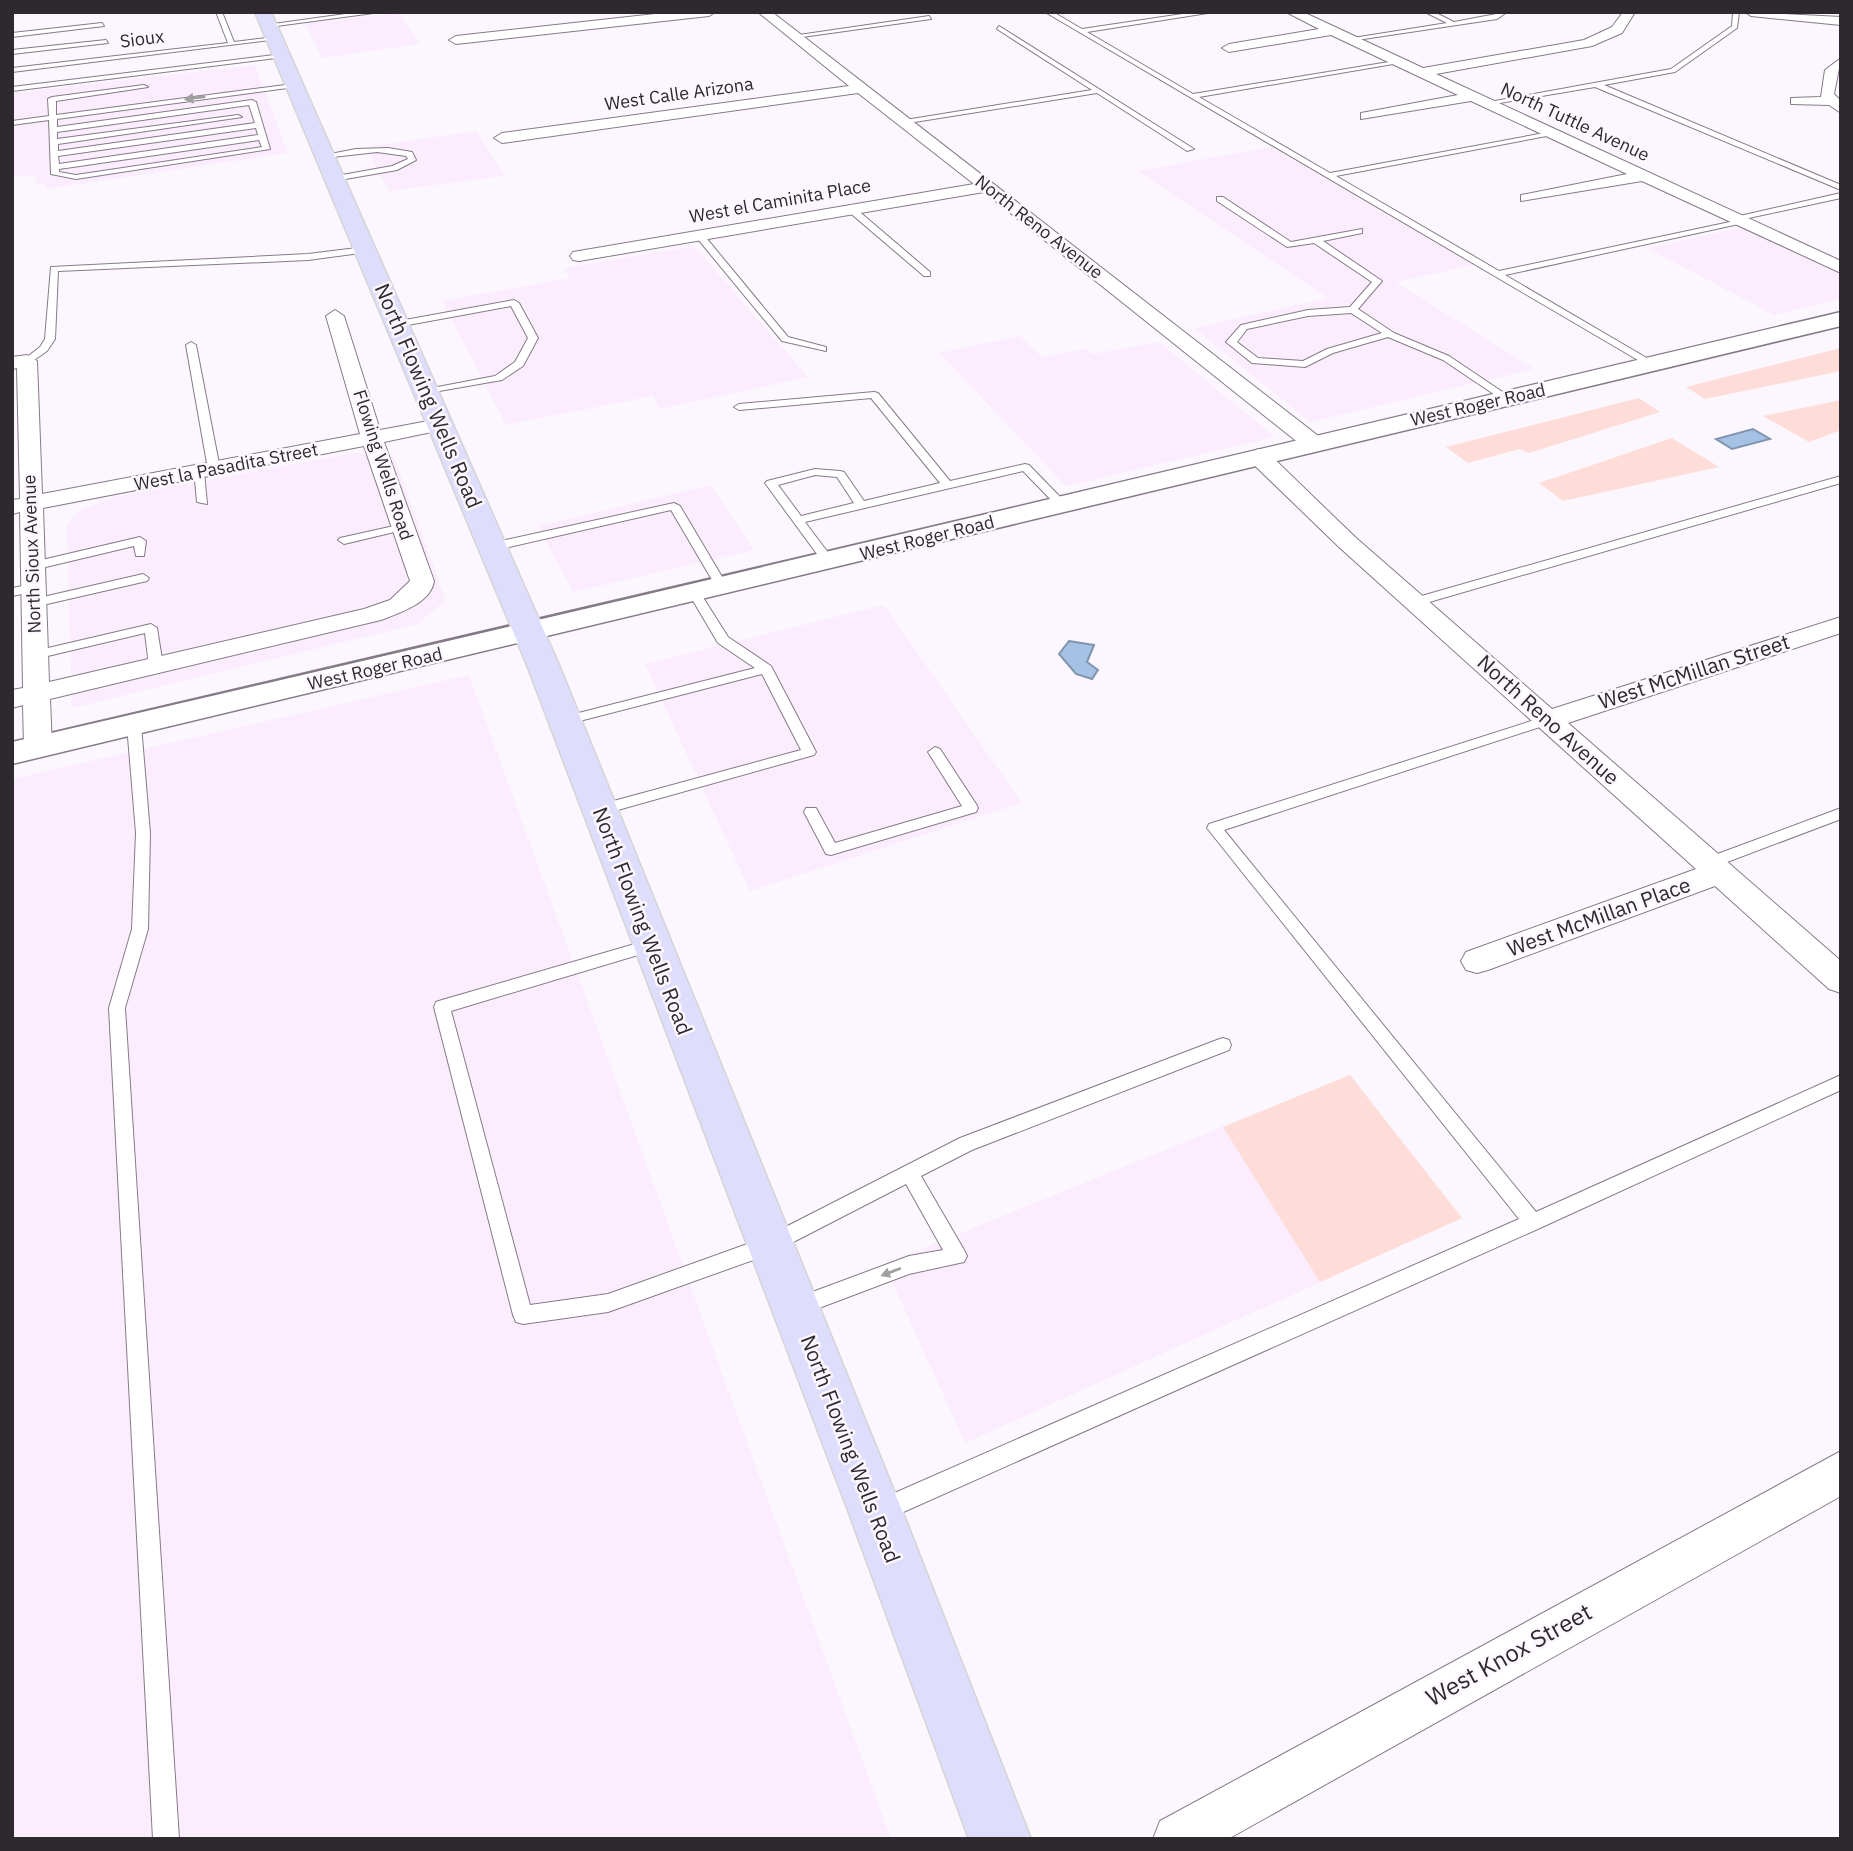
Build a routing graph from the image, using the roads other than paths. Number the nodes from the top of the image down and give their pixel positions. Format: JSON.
{"nodes":[{"id":1,"x":99,"y":12,"type":"edge"},
{"id":2,"x":219,"y":12,"type":"edge"},
{"id":3,"x":378,"y":12,"type":"edge"},
{"id":4,"x":709,"y":12,"type":"edge"},
{"id":5,"x":764,"y":12,"type":"edge"},
{"id":6,"x":1048,"y":12,"type":"edge"},
{"id":7,"x":1211,"y":12,"type":"edge"},
{"id":8,"x":1293,"y":12,"type":"edge"},
{"id":9,"x":1428,"y":12,"type":"edge"},
{"id":10,"x":1504,"y":12,"type":"edge"},
{"id":11,"x":1629,"y":12,"type":"edge"},
{"id":12,"x":1736,"y":12,"type":"edge"},
{"id":13,"x":1751,"y":12,"type":"edge"},
{"id":14,"x":929,"y":18,"type":"dead end"},
{"id":15,"x":1841,"y":21,"type":"edge"},
{"id":16,"x":1451,"y":22,"type":"junction"},
{"id":17,"x":102,"y":25,"type":"junction"},
{"id":18,"x":999,"y":28,"type":"dead end"},
{"id":19,"x":1081,"y":31,"type":"junction"},
{"id":20,"x":1333,"y":31,"type":"junction"},
{"id":21,"x":272,"y":33,"type":"edge"},
{"id":22,"x":12,"y":35,"type":"edge"},
{"id":23,"x":795,"y":36,"type":"junction"},
{"id":24,"x":1350,"y":39,"type":"junction"},
{"id":25,"x":456,"y":40,"type":"dead end"},
{"id":26,"x":106,"y":42,"type":"junction"},
{"id":27,"x":232,"y":44,"type":"junction"},
{"id":28,"x":1229,"y":48,"type":"dead end"},
{"id":29,"x":12,"y":52,"type":"edge"},
{"id":30,"x":109,"y":58,"type":"junction"},
{"id":31,"x":1399,"y":61,"type":"junction"},
{"id":32,"x":1841,"y":62,"type":"edge"},
{"id":33,"x":12,"y":70,"type":"edge"},
{"id":34,"x":1423,"y":72,"type":"junction"},
{"id":35,"x":1595,"y":85,"type":"junction"},
{"id":36,"x":293,"y":86,"type":"junction"},
{"id":37,"x":144,"y":87,"type":"dead end"},
{"id":38,"x":862,"y":88,"type":"junction"},
{"id":39,"x":12,"y":89,"type":"edge"},
{"id":40,"x":1099,"y":91,"type":"junction"},
{"id":41,"x":1192,"y":96,"type":"junction"},
{"id":42,"x":1481,"y":100,"type":"junction"},
{"id":43,"x":1796,"y":100,"type":"dead end"},
{"id":44,"x":1837,"y":105,"type":"edge"},
{"id":45,"x":256,"y":114,"type":"junction"},
{"id":46,"x":1366,"y":116,"type":"dead end"},
{"id":47,"x":52,"y":118,"type":"junction"},
{"id":48,"x":905,"y":122,"type":"junction"},
{"id":49,"x":12,"y":123,"type":"edge"},
{"id":50,"x":259,"y":125,"type":"junction"},
{"id":51,"x":53,"y":130,"type":"junction"},
{"id":52,"x":1552,"y":133,"type":"junction"},
{"id":53,"x":262,"y":137,"type":"junction"},
{"id":54,"x":502,"y":138,"type":"dead end"},
{"id":55,"x":53,"y":142,"type":"junction"},
{"id":56,"x":1190,"y":149,"type":"dead end"},
{"id":57,"x":54,"y":154,"type":"junction"},
{"id":58,"x":324,"y":156,"type":"junction"},
{"id":59,"x":54,"y":167,"type":"junction"},
{"id":60,"x":1330,"y":175,"type":"junction"},
{"id":61,"x":1644,"y":176,"type":"junction"},
{"id":62,"x":334,"y":179,"type":"junction"},
{"id":63,"x":987,"y":187,"type":"junction"},
{"id":64,"x":1841,"y":188,"type":"edge"},
{"id":65,"x":1841,"y":195,"type":"edge"},
{"id":66,"x":1527,"y":198,"type":"dead end"},
{"id":67,"x":1220,"y":200,"type":"dead end"},
{"id":68,"x":852,"y":210,"type":"junction"},
{"id":69,"x":1740,"y":220,"type":"junction"},
{"id":70,"x":1359,"y":231,"type":"dead end"},
{"id":71,"x":700,"y":236,"type":"junction"},
{"id":72,"x":1316,"y":240,"type":"junction"},
{"id":73,"x":365,"y":250,"type":"junction"},
{"id":74,"x":579,"y":256,"type":"dead end"},
{"id":75,"x":1841,"y":268,"type":"edge"},
{"id":76,"x":1501,"y":273,"type":"junction"},
{"id":77,"x":927,"y":274,"type":"dead end"},
{"id":78,"x":1353,"y":310,"type":"junction"},
{"id":79,"x":335,"y":316,"type":"dead end"},
{"id":80,"x":1841,"y":319,"type":"edge"},
{"id":81,"x":397,"y":324,"type":"junction"},
{"id":82,"x":1389,"y":334,"type":"junction"},
{"id":83,"x":191,"y":345,"type":"dead end"},
{"id":84,"x":823,"y":349,"type":"dead end"},
{"id":85,"x":20,"y":362,"type":"edge"},
{"id":86,"x":1652,"y":364,"type":"junction"},
{"id":87,"x":426,"y":391,"type":"junction"},
{"id":88,"x":1508,"y":399,"type":"junction"},
{"id":89,"x":739,"y":407,"type":"dead end"},
{"id":90,"x":439,"y":425,"type":"junction"},
{"id":91,"x":20,"y":427,"type":"edge"},
{"id":92,"x":372,"y":439,"type":"junction"},
{"id":93,"x":1313,"y":443,"type":"junction"},
{"id":94,"x":1258,"y":456,"type":"junction"},
{"id":95,"x":206,"y":470,"type":"junction"},
{"id":96,"x":1841,"y":479,"type":"edge"},
{"id":97,"x":947,"y":485,"type":"junction"},
{"id":98,"x":202,"y":502,"type":"dead end"},
{"id":99,"x":861,"y":505,"type":"junction"},
{"id":100,"x":1062,"y":505,"type":"junction"},
{"id":101,"x":21,"y":506,"type":"edge"},
{"id":102,"x":799,"y":520,"type":"junction"},
{"id":103,"x":403,"y":527,"type":"junction"},
{"id":104,"x":344,"y":540,"type":"dead end"},
{"id":105,"x":492,"y":547,"type":"junction"},
{"id":106,"x":140,"y":553,"type":"dead end"},
{"id":107,"x":829,"y":562,"type":"junction"},
{"id":108,"x":28,"y":587,"type":"edge"},
{"id":109,"x":708,"y":590,"type":"junction"},
{"id":110,"x":146,"y":592,"type":"dead end"},
{"id":111,"x":1415,"y":602,"type":"junction"},
{"id":112,"x":150,"y":614,"type":"dead end"},
{"id":113,"x":1841,"y":625,"type":"edge"},
{"id":114,"x":152,"y":628,"type":"junction"},
{"id":115,"x":529,"y":633,"type":"junction"},
{"id":116,"x":35,"y":654,"type":"junction"},
{"id":117,"x":156,"y":666,"type":"junction"},
{"id":118,"x":766,"y":669,"type":"junction"},
{"id":119,"x":24,"y":696,"type":"edge"},
{"id":120,"x":1547,"y":720,"type":"junction"},
{"id":121,"x":565,"y":722,"type":"junction"},
{"id":122,"x":134,"y":725,"type":"junction"},
{"id":123,"x":25,"y":750,"type":"edge"},
{"id":124,"x":935,"y":752,"type":"dead end"},
{"id":125,"x":600,"y":810,"type":"junction"},
{"id":126,"x":811,"y":812,"type":"dead end"},
{"id":127,"x":1841,"y":813,"type":"edge"},
{"id":128,"x":1715,"y":868,"type":"junction"},
{"id":129,"x":652,"y":945,"type":"junction"},
{"id":130,"x":1477,"y":961,"type":"dead end"},
{"id":131,"x":1841,"y":980,"type":"edge"},
{"id":132,"x":1223,"y":1045,"type":"dead end"},
{"id":133,"x":1841,"y":1082,"type":"edge"},
{"id":134,"x":909,"y":1172,"type":"junction"},
{"id":135,"x":1533,"y":1223,"type":"junction"},
{"id":136,"x":770,"y":1245,"type":"junction"},
{"id":137,"x":795,"y":1309,"type":"junction"},
{"id":138,"x":1841,"y":1472,"type":"edge"},
{"id":139,"x":876,"y":1513,"type":"junction"},
{"id":140,"x":166,"y":1839,"type":"edge"},
{"id":141,"x":1000,"y":1839,"type":"edge"},
{"id":142,"x":1178,"y":1839,"type":"edge"}],
"edges":[{"from":1,"to":17,"type":"lane"},
{"from":2,"to":27,"type":"lane"},
{"from":3,"to":21,"type":"lane"},
{"from":4,"to":25,"type":"street"},
{"from":5,"to":23,"type":"street","name":"North Reno Avenue"},
{"from":6,"to":19,"type":"lane"},
{"from":7,"to":19,"type":"lane"},
{"from":8,"to":20,"type":"street","name":"North Tuttle Avenue"},
{"from":9,"to":16,"type":"lane"},
{"from":10,"to":16,"type":"lane"},
{"from":11,"to":34,"type":"street"},
{"from":12,"to":35,"type":"lane"},
{"from":13,"to":15,"type":"street"},
{"from":14,"to":23,"type":"lane"},
{"from":16,"to":24,"type":"lane"},
{"from":17,"to":22,"type":"lane"},
{"from":17,"to":26,"type":"lane"},
{"from":18,"to":40,"type":"lane"},
{"from":19,"to":41,"type":"lane"},
{"from":20,"to":24,"type":"street","name":"North Tuttle Avenue"},
{"from":20,"to":28,"type":"street"},
{"from":21,"to":27,"type":"lane","name":"Sioux"},
{"from":21,"to":36,"type":"main road","name":"North Flowing Wells Road"},
{"from":21,"to":39,"type":"lane"},
{"from":23,"to":38,"type":"street","name":"North Reno Avenue"},
{"from":24,"to":31,"type":"street","name":"North Tuttle Avenue"},
{"from":26,"to":29,"type":"lane"},
{"from":26,"to":30,"type":"lane"},
{"from":27,"to":30,"type":"lane","name":"Sioux"},
{"from":30,"to":33,"type":"lane","name":"Sioux"},
{"from":31,"to":34,"type":"street","name":"North Tuttle Avenue"},
{"from":31,"to":41,"type":"lane"},
{"from":32,"to":44,"type":"street"},
{"from":34,"to":42,"type":"street","name":"North Tuttle Avenue"},
{"from":35,"to":42,"type":"lane"},
{"from":35,"to":64,"type":"lane"},
{"from":36,"to":47,"type":"lane"},
{"from":36,"to":58,"type":"main road","name":"North Flowing Wells Road"},
{"from":37,"to":47,"type":"lane"},
{"from":38,"to":48,"type":"street","name":"North Reno Avenue"},
{"from":38,"to":54,"type":"street","name":"West Calle Arizona"},
{"from":40,"to":48,"type":"lane"},
{"from":40,"to":56,"type":"lane"},
{"from":41,"to":60,"type":"lane"},
{"from":42,"to":46,"type":"street"},
{"from":42,"to":52,"type":"street","name":"North Tuttle Avenue"},
{"from":43,"to":44,"type":"street"},
{"from":45,"to":50,"type":"lane"},
{"from":45,"to":51,"type":"lane"},
{"from":45,"to":55,"type":"lane"},
{"from":47,"to":49,"type":"lane"},
{"from":47,"to":51,"type":"lane"},
{"from":48,"to":63,"type":"street","name":"North Reno Avenue"},
{"from":50,"to":53,"type":"lane"},
{"from":50,"to":57,"type":"lane"},
{"from":51,"to":55,"type":"lane"},
{"from":52,"to":60,"type":"lane"},
{"from":52,"to":61,"type":"street","name":"North Tuttle Avenue"},
{"from":53,"to":59,"type":"lane"},
{"from":53,"to":59,"type":"lane"},
{"from":55,"to":57,"type":"lane"},
{"from":57,"to":59,"type":"lane"},
{"from":58,"to":62,"type":"main road","name":"North Flowing Wells Road"},
{"from":58,"to":62,"type":"lane"},
{"from":60,"to":76,"type":"lane"},
{"from":61,"to":66,"type":"street"},
{"from":61,"to":69,"type":"street","name":"North Tuttle Avenue"},
{"from":62,"to":73,"type":"main road","name":"North Flowing Wells Road"},
{"from":63,"to":68,"type":"street","name":"West el Caminita Place"},
{"from":63,"to":93,"type":"street","name":"North Reno Avenue"},
{"from":65,"to":69,"type":"lane"},
{"from":67,"to":72,"type":"lane"},
{"from":68,"to":71,"type":"street","name":"West el Caminita Place"},
{"from":68,"to":77,"type":"lane"},
{"from":69,"to":75,"type":"street","name":"North Tuttle Avenue"},
{"from":69,"to":76,"type":"lane"},
{"from":70,"to":72,"type":"lane"},
{"from":71,"to":74,"type":"street","name":"West el Caminita Place"},
{"from":71,"to":84,"type":"lane"},
{"from":72,"to":78,"type":"lane"},
{"from":73,"to":81,"type":"main road","name":"North Flowing Wells Road"},
{"from":73,"to":85,"type":"lane"},
{"from":76,"to":86,"type":"lane"},
{"from":78,"to":82,"type":"lane"},
{"from":78,"to":82,"type":"lane"},
{"from":79,"to":92,"type":"street","name":"Flowing Wells Road"},
{"from":80,"to":86,"type":"street","name":"West Roger Road"},
{"from":81,"to":87,"type":"main road","name":"North Flowing Wells Road"},
{"from":81,"to":87,"type":"lane"},
{"from":82,"to":88,"type":"lane"},
{"from":83,"to":95,"type":"lane"},
{"from":85,"to":91,"type":"street","name":"North Sioux Avenue"},
{"from":86,"to":88,"type":"street","name":"West Roger Road"},
{"from":87,"to":90,"type":"main road","name":"North Flowing Wells Road"},
{"from":88,"to":93,"type":"street","name":"West Roger Road"},
{"from":89,"to":97,"type":"lane"},
{"from":90,"to":92,"type":"street","name":"West la Pasadita Street"},
{"from":90,"to":105,"type":"main road","name":"North Flowing Wells Road"},
{"from":91,"to":101,"type":"street","name":"North Sioux Avenue"},
{"from":92,"to":95,"type":"street","name":"West la Pasadita Street"},
{"from":92,"to":103,"type":"street","name":"Flowing Wells Road"},
{"from":93,"to":94,"type":"street","name":"West Roger Road"},
{"from":94,"to":100,"type":"street","name":"West Roger Road"},
{"from":94,"to":111,"type":"street","name":"North Reno Avenue"},
{"from":95,"to":98,"type":"lane"},
{"from":95,"to":101,"type":"street","name":"West la Pasadita Street"},
{"from":96,"to":111,"type":"lane"},
{"from":97,"to":99,"type":"lane"},
{"from":97,"to":100,"type":"lane"},
{"from":99,"to":102,"type":"lane"},
{"from":99,"to":102,"type":"lane"},
{"from":100,"to":107,"type":"street","name":"West Roger Road"},
{"from":101,"to":108,"type":"street","name":"North Sioux Avenue"},
{"from":102,"to":107,"type":"lane"},
{"from":103,"to":104,"type":"lane"},
{"from":103,"to":117,"type":"street","name":"Flowing Wells Road"},
{"from":105,"to":109,"type":"lane"},
{"from":105,"to":115,"type":"main road","name":"North Flowing Wells Road"},
{"from":106,"to":108,"type":"lane"},
{"from":107,"to":109,"type":"street","name":"West Roger Road"},
{"from":108,"to":110,"type":"lane"},
{"from":108,"to":116,"type":"street","name":"North Sioux Avenue"},
{"from":109,"to":115,"type":"street","name":"West Roger Road"},
{"from":109,"to":118,"type":"lane"},
{"from":111,"to":120,"type":"street","name":"North Reno Avenue"},
{"from":112,"to":114,"type":"lane"},
{"from":113,"to":120,"type":"street","name":"West McMillan Street"},
{"from":114,"to":116,"type":"lane"},
{"from":114,"to":117,"type":"lane"},
{"from":115,"to":121,"type":"main road","name":"North Flowing Wells Road"},
{"from":115,"to":122,"type":"street","name":"West Roger Road"},
{"from":116,"to":119,"type":"street","name":"North Sioux Avenue"},
{"from":117,"to":119,"type":"street"},
{"from":118,"to":121,"type":"lane"},
{"from":118,"to":125,"type":"lane"},
{"from":119,"to":123,"type":"street","name":"North Sioux Avenue"},
{"from":120,"to":128,"type":"street","name":"North Reno Avenue"},
{"from":120,"to":135,"type":"lane"},
{"from":121,"to":125,"type":"main road","name":"North Flowing Wells Road"},
{"from":122,"to":123,"type":"street","name":"West Roger Road"},
{"from":122,"to":140,"type":"lane"},
{"from":124,"to":126,"type":"lane"},
{"from":125,"to":129,"type":"main road","name":"North Flowing Wells Road"},
{"from":127,"to":128,"type":"lane"},
{"from":128,"to":130,"type":"street","name":"West McMillan Place"},
{"from":128,"to":131,"type":"street","name":"North Reno Avenue"},
{"from":129,"to":136,"type":"main road","name":"North Flowing Wells Road"},
{"from":129,"to":136,"type":"lane"},
{"from":132,"to":134,"type":"lane"},
{"from":133,"to":135,"type":"lane"},
{"from":134,"to":136,"type":"lane"},
{"from":134,"to":137,"type":"lane","one_way":true},
{"from":135,"to":139,"type":"lane"},
{"from":136,"to":137,"type":"main road","name":"North Flowing Wells Road"},
{"from":137,"to":139,"type":"main road","name":"North Flowing Wells Road"},
{"from":138,"to":142,"type":"street","name":"West Knox Street"},
{"from":139,"to":141,"type":"main road","name":"North Flowing Wells Road"}]}
